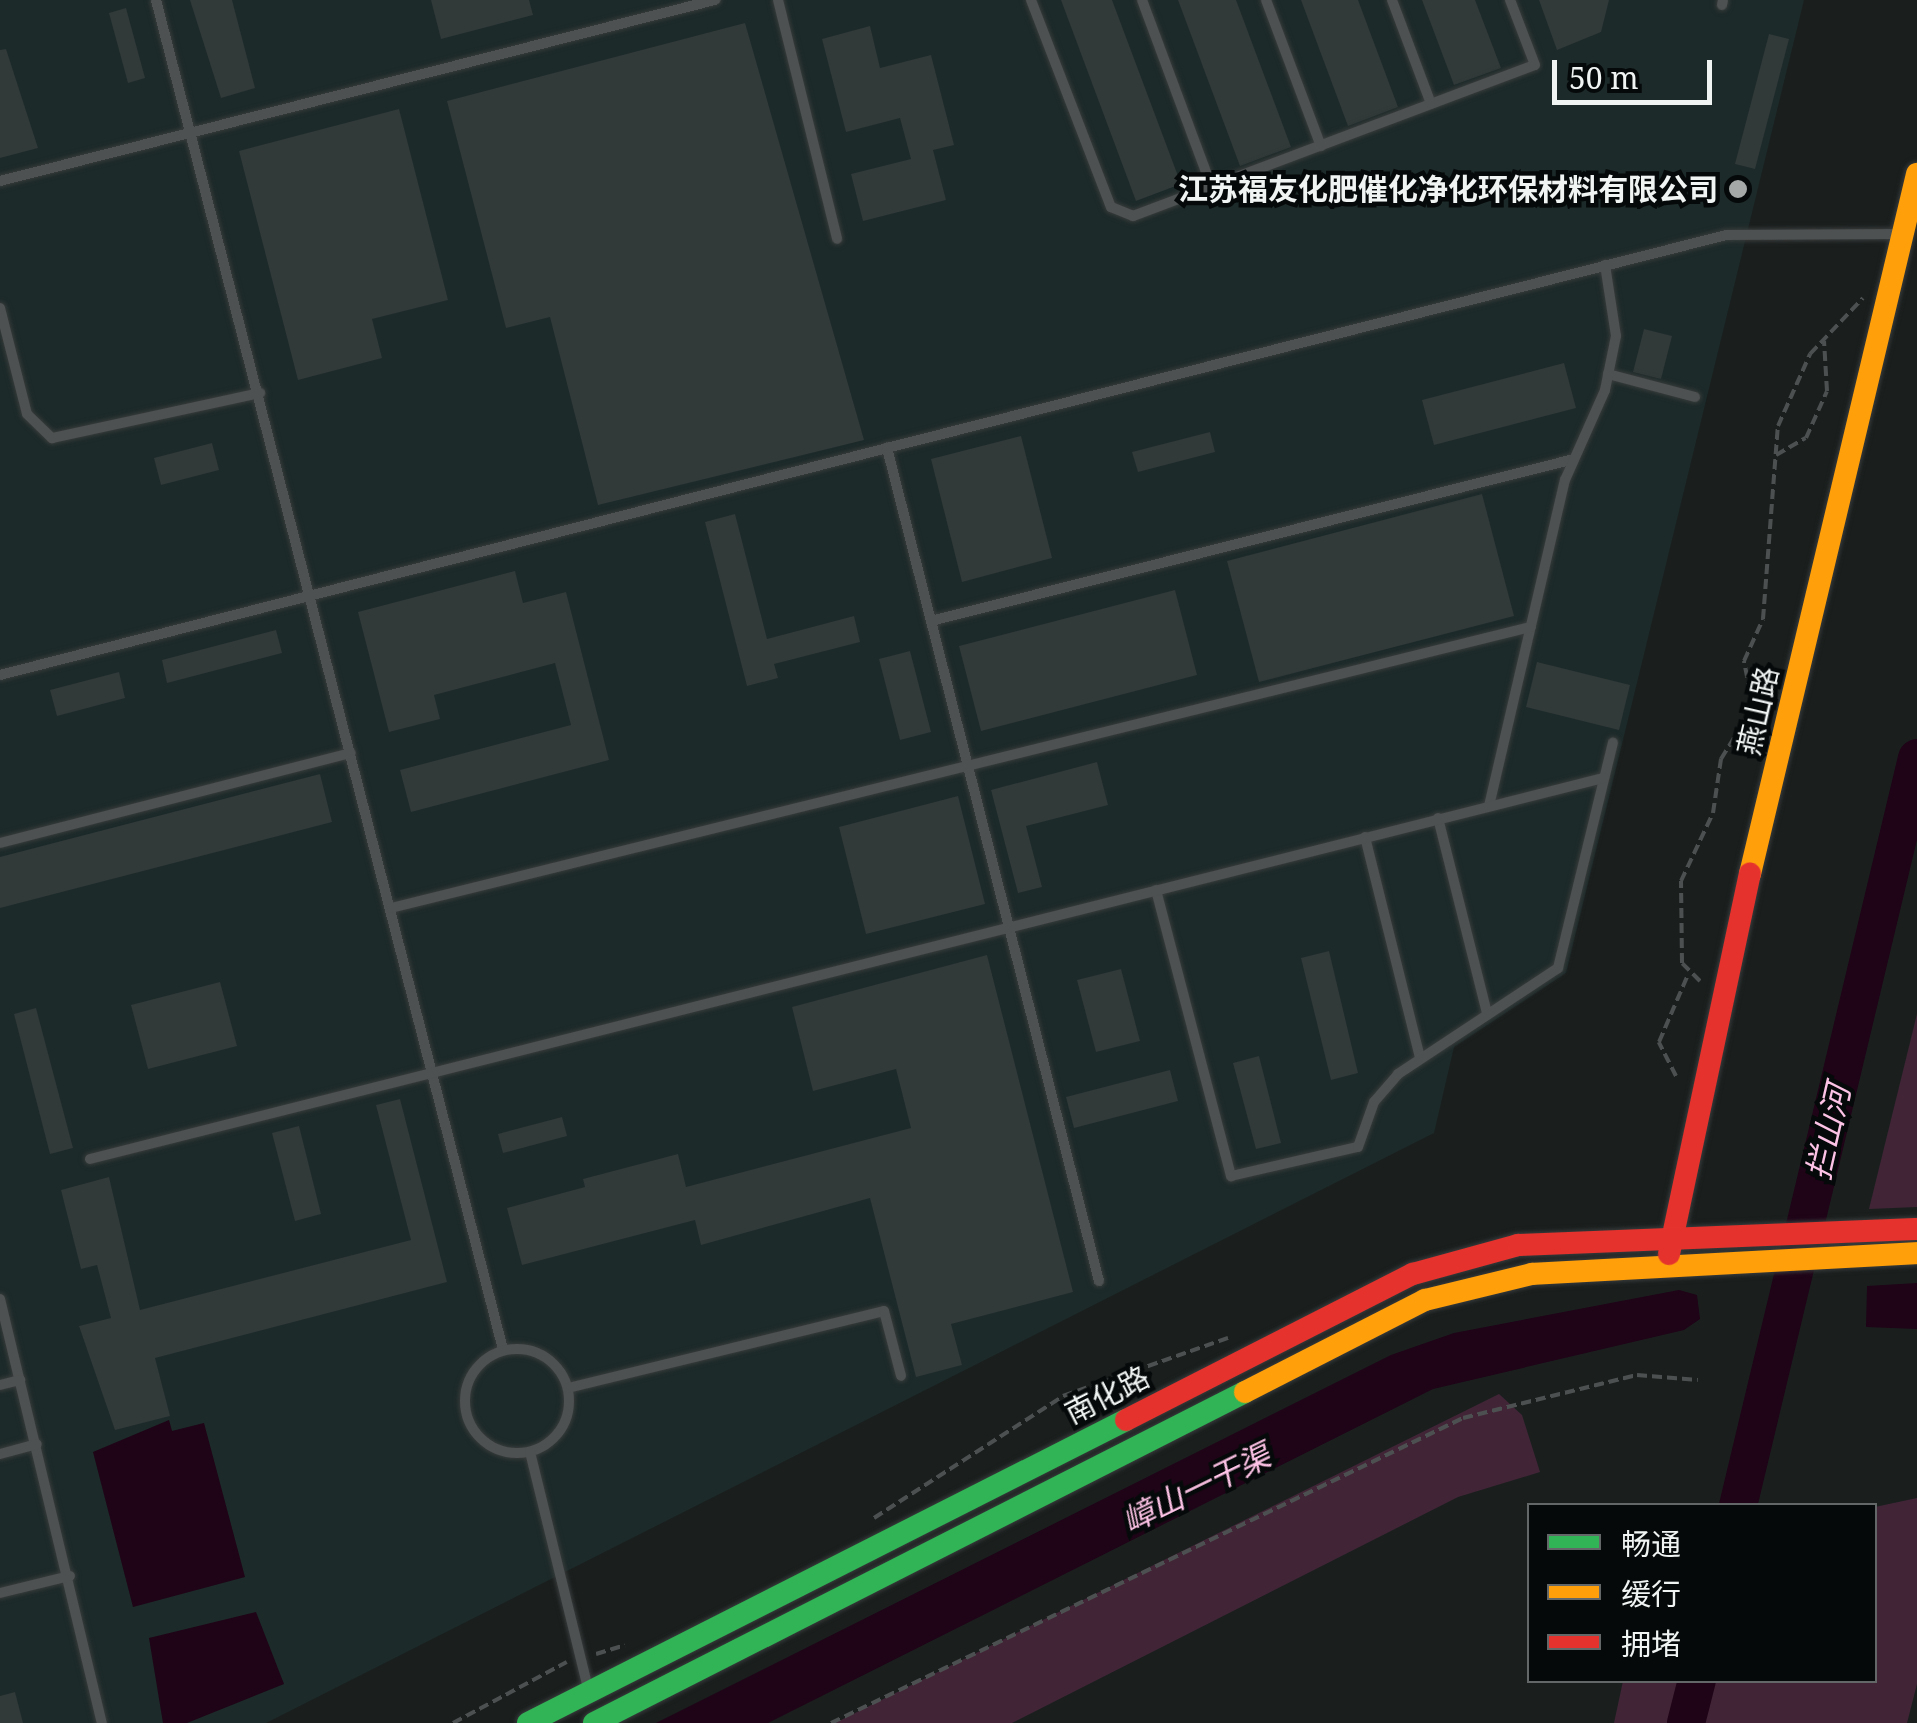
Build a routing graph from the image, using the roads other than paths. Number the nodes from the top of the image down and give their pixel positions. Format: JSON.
{"nodes":[{"id":1,"x":156,"y":0,"type":"edge"},
{"id":2,"x":715,"y":0,"type":"edge"},
{"id":3,"x":778,"y":0,"type":"edge"},
{"id":4,"x":1032,"y":0,"type":"edge"},
{"id":5,"x":1142,"y":0,"type":"edge"},
{"id":6,"x":1266,"y":0,"type":"edge"},
{"id":7,"x":1392,"y":0,"type":"edge"},
{"id":8,"x":1510,"y":0,"type":"edge"},
{"id":9,"x":1432,"y":104,"type":"junction"},
{"id":10,"x":194,"y":132,"type":"junction"},
{"id":11,"x":1320,"y":146,"type":"junction"},
{"id":12,"x":1917,"y":174,"type":"edge"},
{"id":13,"x":0,"y":181,"type":"edge"},
{"id":14,"x":1212,"y":188,"type":"junction"},
{"id":15,"x":1903,"y":234,"type":"junction"},
{"id":16,"x":837,"y":239,"type":"dead end"},
{"id":17,"x":1606,"y":265,"type":"junction"},
{"id":18,"x":0,"y":308,"type":"edge"},
{"id":19,"x":1608,"y":374,"type":"junction"},
{"id":20,"x":260,"y":393,"type":"junction"},
{"id":21,"x":1696,"y":397,"type":"dead end"},
{"id":22,"x":887,"y":448,"type":"junction"},
{"id":23,"x":1574,"y":459,"type":"junction"},
{"id":24,"x":312,"y":596,"type":"junction"},
{"id":25,"x":931,"y":621,"type":"junction"},
{"id":26,"x":1531,"y":627,"type":"junction"},
{"id":27,"x":0,"y":676,"type":"edge"},
{"id":28,"x":1613,"y":743,"type":"dead end"},
{"id":29,"x":351,"y":752,"type":"junction"},
{"id":30,"x":968,"y":766,"type":"junction"},
{"id":31,"x":1604,"y":778,"type":"junction"},
{"id":32,"x":1488,"y":806,"type":"junction"},
{"id":33,"x":1438,"y":818,"type":"junction"},
{"id":34,"x":1365,"y":837,"type":"junction"},
{"id":35,"x":0,"y":842,"type":"edge"},
{"id":36,"x":1156,"y":890,"type":"junction"},
{"id":37,"x":391,"y":908,"type":"junction"},
{"id":38,"x":1009,"y":927,"type":"junction"},
{"id":39,"x":1487,"y":1013,"type":"junction"},
{"id":40,"x":1420,"y":1057,"type":"junction"},
{"id":41,"x":432,"y":1072,"type":"junction"},
{"id":42,"x":90,"y":1159,"type":"dead end"},
{"id":43,"x":1917,"y":1229,"type":"edge"},
{"id":44,"x":1672,"y":1238,"type":"junction"},
{"id":45,"x":1917,"y":1253,"type":"edge"},
{"id":46,"x":1668,"y":1265,"type":"junction"},
{"id":47,"x":1099,"y":1282,"type":"dead end"},
{"id":48,"x":0,"y":1298,"type":"edge"},
{"id":49,"x":503,"y":1350,"type":"junction"},
{"id":50,"x":14,"y":1353,"type":"junction"},
{"id":51,"x":0,"y":1356,"type":"edge"},
{"id":52,"x":901,"y":1376,"type":"dead end"},
{"id":53,"x":20,"y":1380,"type":"junction"},
{"id":54,"x":0,"y":1385,"type":"edge"},
{"id":55,"x":568,"y":1388,"type":"junction"},
{"id":56,"x":36,"y":1444,"type":"junction"},
{"id":57,"x":530,"y":1452,"type":"junction"},
{"id":58,"x":0,"y":1454,"type":"edge"},
{"id":59,"x":70,"y":1576,"type":"junction"},
{"id":60,"x":0,"y":1594,"type":"edge"},
{"id":61,"x":589,"y":1692,"type":"junction"},
{"id":62,"x":596,"y":1722,"type":"edge"},
{"id":63,"x":102,"y":1723,"type":"edge"},
{"id":64,"x":528,"y":1723,"type":"edge"}],
"edges":[{"from":1,"to":10,"type":"lane"},
{"from":2,"to":10,"type":"lane"},
{"from":3,"to":16,"type":"lane"},
{"from":4,"to":14,"type":"lane"},
{"from":5,"to":14,"type":"lane"},
{"from":6,"to":11,"type":"lane"},
{"from":7,"to":9,"type":"lane"},
{"from":8,"to":9,"type":"lane"},
{"from":9,"to":11,"type":"lane"},
{"from":10,"to":13,"type":"lane"},
{"from":10,"to":20,"type":"lane"},
{"from":11,"to":14,"type":"lane"},
{"from":12,"to":15,"type":"main road","name":"燕山路"},
{"from":15,"to":17,"type":"lane"},
{"from":15,"to":44,"type":"main road","name":"燕山路"},
{"from":17,"to":19,"type":"lane"},
{"from":17,"to":22,"type":"lane"},
{"from":18,"to":20,"type":"lane"},
{"from":19,"to":21,"type":"lane"},
{"from":19,"to":23,"type":"lane"},
{"from":20,"to":24,"type":"lane"},
{"from":22,"to":24,"type":"lane"},
{"from":22,"to":25,"type":"lane"},
{"from":23,"to":25,"type":"lane"},
{"from":23,"to":26,"type":"lane"},
{"from":24,"to":27,"type":"lane"},
{"from":24,"to":29,"type":"lane"},
{"from":25,"to":30,"type":"lane"},
{"from":26,"to":30,"type":"lane"},
{"from":26,"to":32,"type":"lane"},
{"from":28,"to":31,"type":"lane"},
{"from":29,"to":35,"type":"lane"},
{"from":29,"to":37,"type":"lane"},
{"from":30,"to":37,"type":"lane"},
{"from":30,"to":38,"type":"lane"},
{"from":31,"to":32,"type":"lane"},
{"from":31,"to":39,"type":"lane"},
{"from":32,"to":33,"type":"lane"},
{"from":33,"to":34,"type":"lane"},
{"from":33,"to":39,"type":"lane"},
{"from":34,"to":36,"type":"lane"},
{"from":34,"to":40,"type":"lane"},
{"from":36,"to":38,"type":"lane"},
{"from":36,"to":40,"type":"lane"},
{"from":37,"to":41,"type":"lane"},
{"from":38,"to":41,"type":"lane"},
{"from":38,"to":47,"type":"lane"},
{"from":39,"to":40,"type":"lane"},
{"from":41,"to":42,"type":"lane"},
{"from":41,"to":49,"type":"lane"},
{"from":43,"to":44,"type":"main road","name":"南化路"},
{"from":44,"to":46,"type":"main road","name":"燕山路"},
{"from":44,"to":61,"type":"main road","name":"南化路"},
{"from":45,"to":46,"type":"main road","name":"南化路"},
{"from":46,"to":62,"type":"main road","name":"南化路"},
{"from":48,"to":50,"type":"lane"},
{"from":49,"to":55,"type":"lane"},
{"from":49,"to":57,"type":"lane"},
{"from":50,"to":51,"type":"lane"},
{"from":50,"to":53,"type":"lane"},
{"from":52,"to":55,"type":"lane"},
{"from":53,"to":54,"type":"lane"},
{"from":53,"to":56,"type":"lane"},
{"from":55,"to":57,"type":"lane"},
{"from":56,"to":58,"type":"lane"},
{"from":56,"to":59,"type":"lane"},
{"from":57,"to":61,"type":"lane"},
{"from":59,"to":60,"type":"lane"},
{"from":59,"to":63,"type":"lane"},
{"from":61,"to":62,"type":"lane"},
{"from":61,"to":64,"type":"main road","name":"南化路"}]}
